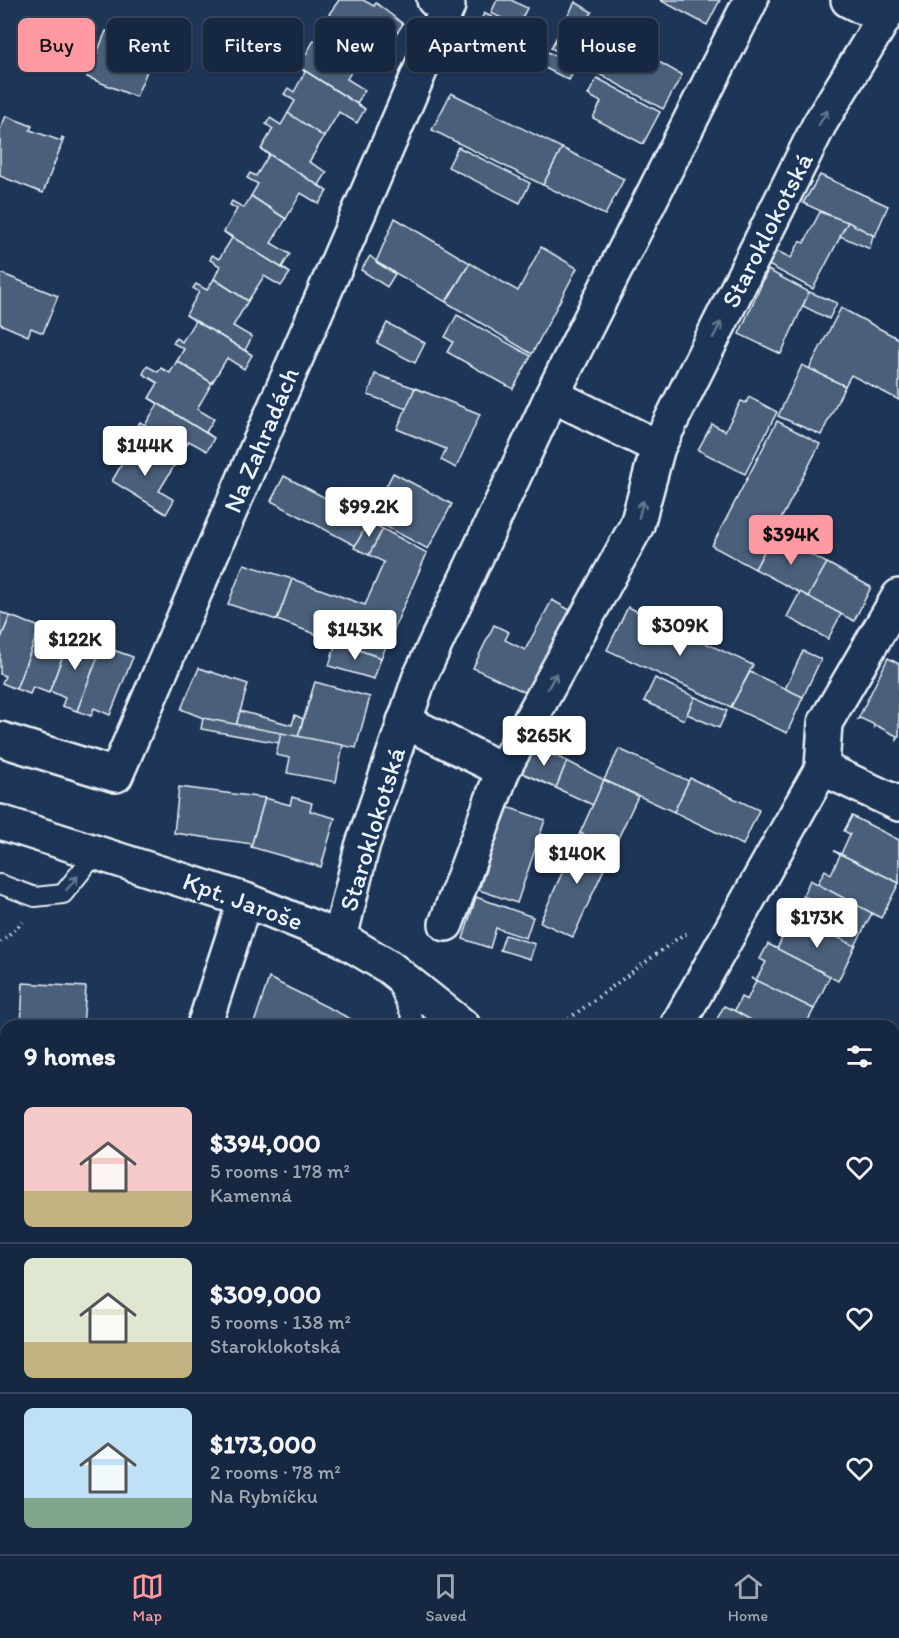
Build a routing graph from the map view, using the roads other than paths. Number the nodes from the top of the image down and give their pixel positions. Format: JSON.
{"nodes":[{"id":1,"x":434,"y":0,"type":"edge"},
{"id":2,"x":751,"y":0,"type":"edge"},
{"id":3,"x":848,"y":0,"type":"edge"},
{"id":4,"x":889,"y":9,"type":"edge"},
{"id":5,"x":552,"y":395,"type":"junction"},
{"id":6,"x":658,"y":447,"type":"junction"},
{"id":7,"x":899,"y":596,"type":"edge"},
{"id":8,"x":404,"y":722,"type":"junction"},
{"id":9,"x":0,"y":738,"type":"edge"},
{"id":10,"x":822,"y":768,"type":"junction"},
{"id":11,"x":503,"y":770,"type":"junction"},
{"id":12,"x":899,"y":804,"type":"edge"},
{"id":13,"x":0,"y":822,"type":"edge"},
{"id":14,"x":96,"y":853,"type":"junction"},
{"id":15,"x":0,"y":884,"type":"edge"},
{"id":16,"x":245,"y":900,"type":"junction"},
{"id":17,"x":446,"y":924,"type":"dead end"},
{"id":18,"x":340,"y":938,"type":"junction"},
{"id":19,"x":389,"y":967,"type":"junction"},
{"id":20,"x":206,"y":1020,"type":"edge"},
{"id":21,"x":413,"y":1020,"type":"edge"},
{"id":22,"x":455,"y":1020,"type":"edge"},
{"id":23,"x":680,"y":1020,"type":"edge"}],
"edges":[{"from":1,"to":9,"type":"street","name":"Na Zahradách"},
{"from":2,"to":5,"type":"street","name":"Staroklokotská"},
{"from":3,"to":4,"type":"street","name":"Staroklokotská"},
{"from":6,"to":4,"type":"street","name":"Staroklokotská","one_way":true},
{"from":5,"to":6,"type":"street"},
{"from":5,"to":8,"type":"street","name":"Staroklokotská"},
{"from":11,"to":6,"type":"street","name":"Staroklokotská","one_way":true},
{"from":7,"to":10,"type":"street"},
{"from":8,"to":11,"type":"street","name":"Staroklokotská"},
{"from":8,"to":18,"type":"street","name":"Staroklokotská"},
{"from":10,"to":12,"type":"street"},
{"from":10,"to":23,"type":"street"},
{"from":11,"to":17,"type":"street","name":"Staroklokotská"},
{"from":13,"to":14,"type":"street","name":"Kpt. Jaroše"},
{"from":15,"to":14,"type":"lane","one_way":true},
{"from":14,"to":16,"type":"street","name":"Kpt. Jaroše"},
{"from":16,"to":18,"type":"street","name":"Kpt. Jaroše"},
{"from":16,"to":20,"type":"street"},
{"from":18,"to":19,"type":"street","name":"Kpt. Jaroše"},
{"from":19,"to":21,"type":"lane"},
{"from":19,"to":22,"type":"street","name":"Kpt. Jaroše"}]}
